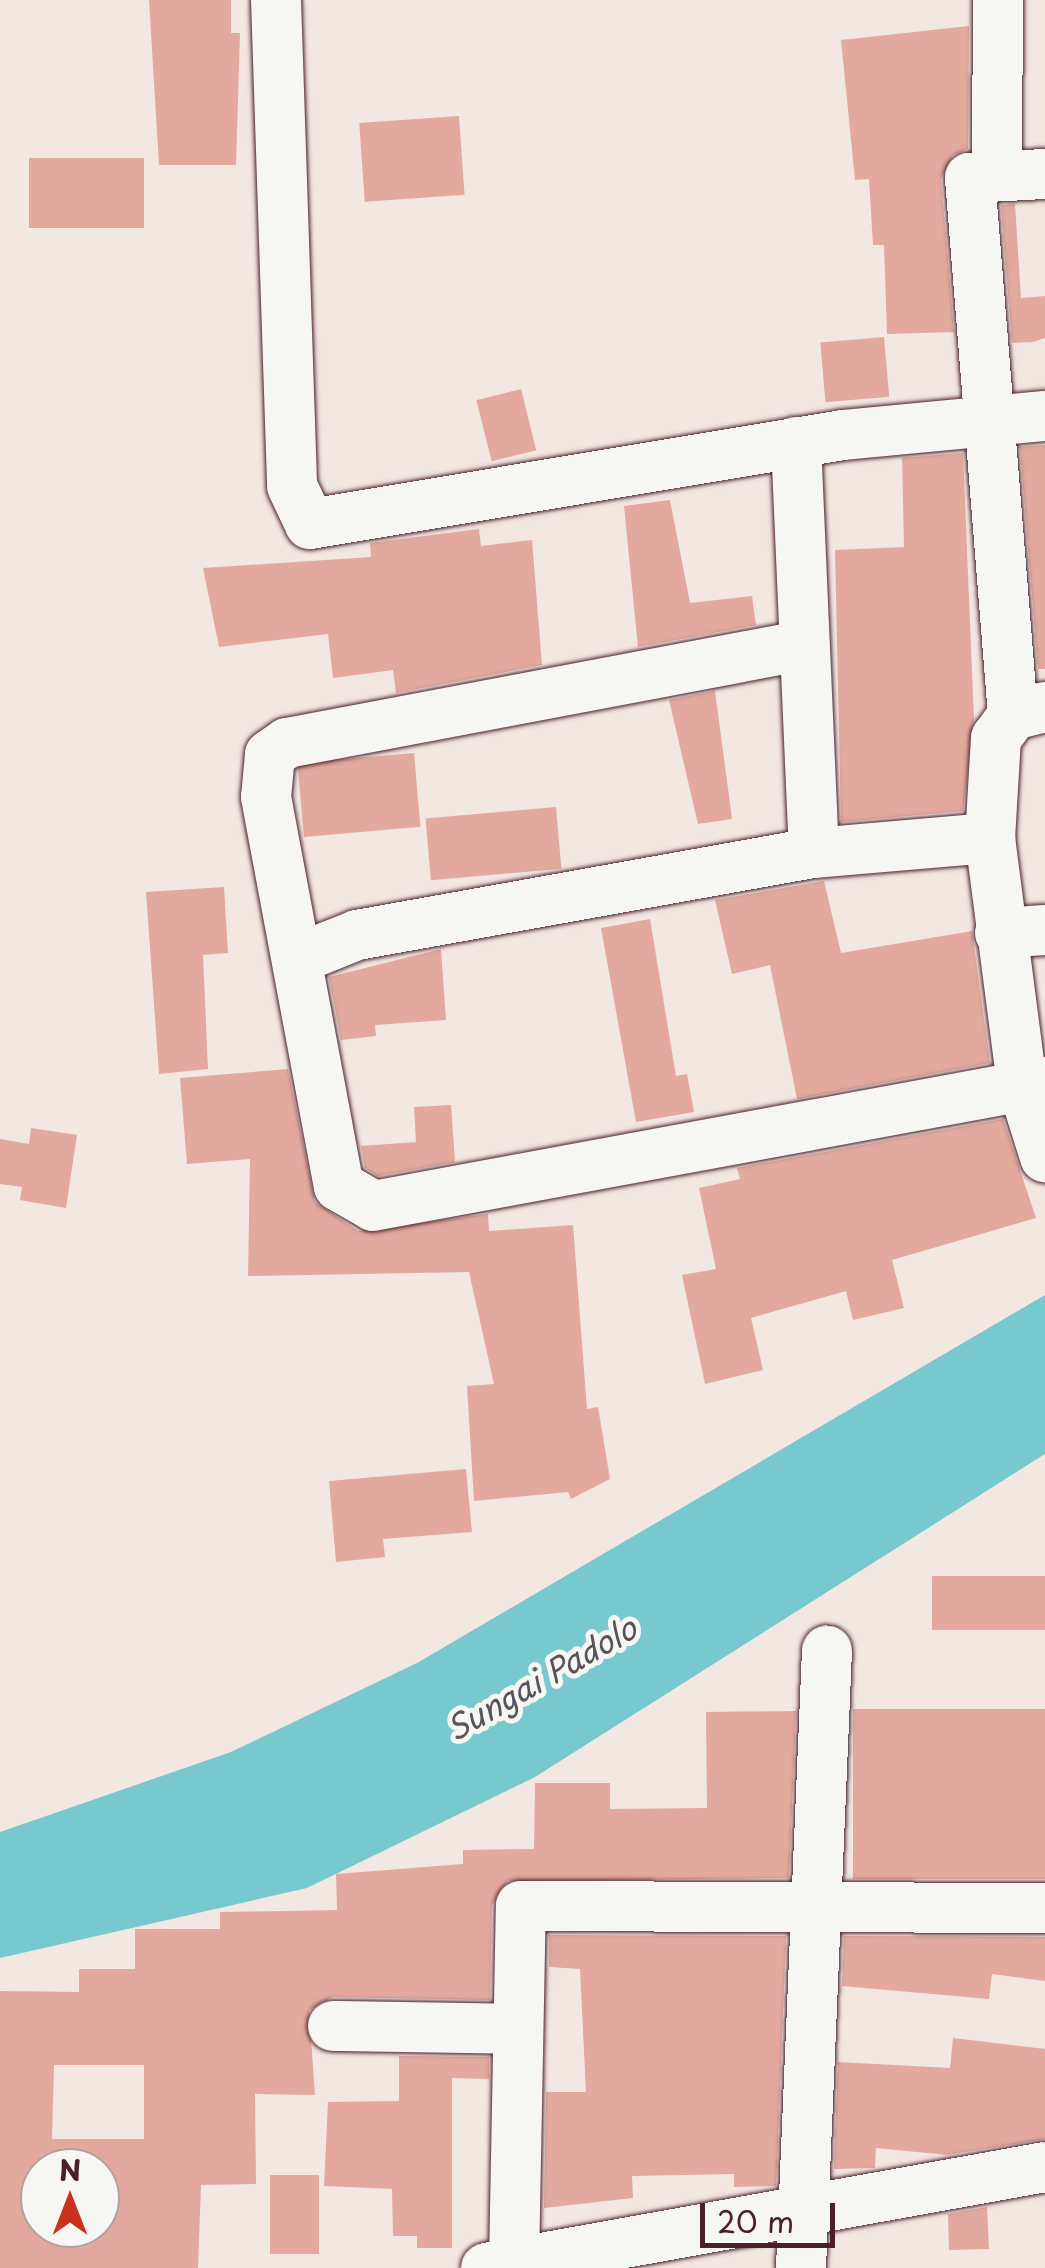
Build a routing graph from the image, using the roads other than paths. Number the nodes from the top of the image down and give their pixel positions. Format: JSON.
{"nodes":[{"id":1,"x":276,"y":0,"type":"edge"},
{"id":2,"x":998,"y":0,"type":"edge"},
{"id":3,"x":1021,"y":174,"type":"edge"},
{"id":4,"x":1045,"y":416,"type":"edge"},
{"id":5,"x":988,"y":420,"type":"junction"},
{"id":6,"x":796,"y":442,"type":"junction"},
{"id":7,"x":800,"y":646,"type":"junction"},
{"id":8,"x":1029,"y":711,"type":"edge"},
{"id":9,"x":990,"y":838,"type":"junction"},
{"id":10,"x":814,"y":853,"type":"junction"},
{"id":11,"x":1022,"y":932,"type":"edge"},
{"id":12,"x":297,"y":959,"type":"junction"},
{"id":13,"x":1034,"y":1083,"type":"edge"},
{"id":14,"x":1045,"y":1157,"type":"edge"},
{"id":15,"x":827,"y":1650,"type":"dead end"},
{"id":16,"x":820,"y":1907,"type":"junction"},
{"id":17,"x":1045,"y":1908,"type":"edge"},
{"id":18,"x":333,"y":2026,"type":"dead end"},
{"id":19,"x":518,"y":2028,"type":"junction"},
{"id":20,"x":1045,"y":2167,"type":"edge"},
{"id":21,"x":800,"y":2210,"type":"junction"},
{"id":22,"x":500,"y":2265,"type":"edge"},
{"id":23,"x":800,"y":2268,"type":"edge"}],
"edges":[{"from":1,"to":6,"type":"street"},
{"from":2,"to":3,"type":"street"},
{"from":3,"to":5,"type":"street"},
{"from":4,"to":5,"type":"street"},
{"from":5,"to":6,"type":"street"},
{"from":5,"to":8,"type":"street"},
{"from":6,"to":7,"type":"street"},
{"from":7,"to":10,"type":"street"},
{"from":7,"to":12,"type":"street"},
{"from":8,"to":9,"type":"street"},
{"from":9,"to":10,"type":"street"},
{"from":9,"to":11,"type":"street"},
{"from":10,"to":12,"type":"street"},
{"from":11,"to":13,"type":"street"},
{"from":12,"to":13,"type":"street"},
{"from":13,"to":14,"type":"street"},
{"from":15,"to":16,"type":"street"},
{"from":16,"to":17,"type":"street"},
{"from":16,"to":19,"type":"street"},
{"from":16,"to":21,"type":"street"},
{"from":18,"to":19,"type":"street"},
{"from":19,"to":22,"type":"street"},
{"from":20,"to":21,"type":"street"},
{"from":21,"to":22,"type":"street"},
{"from":21,"to":23,"type":"street"}]}
